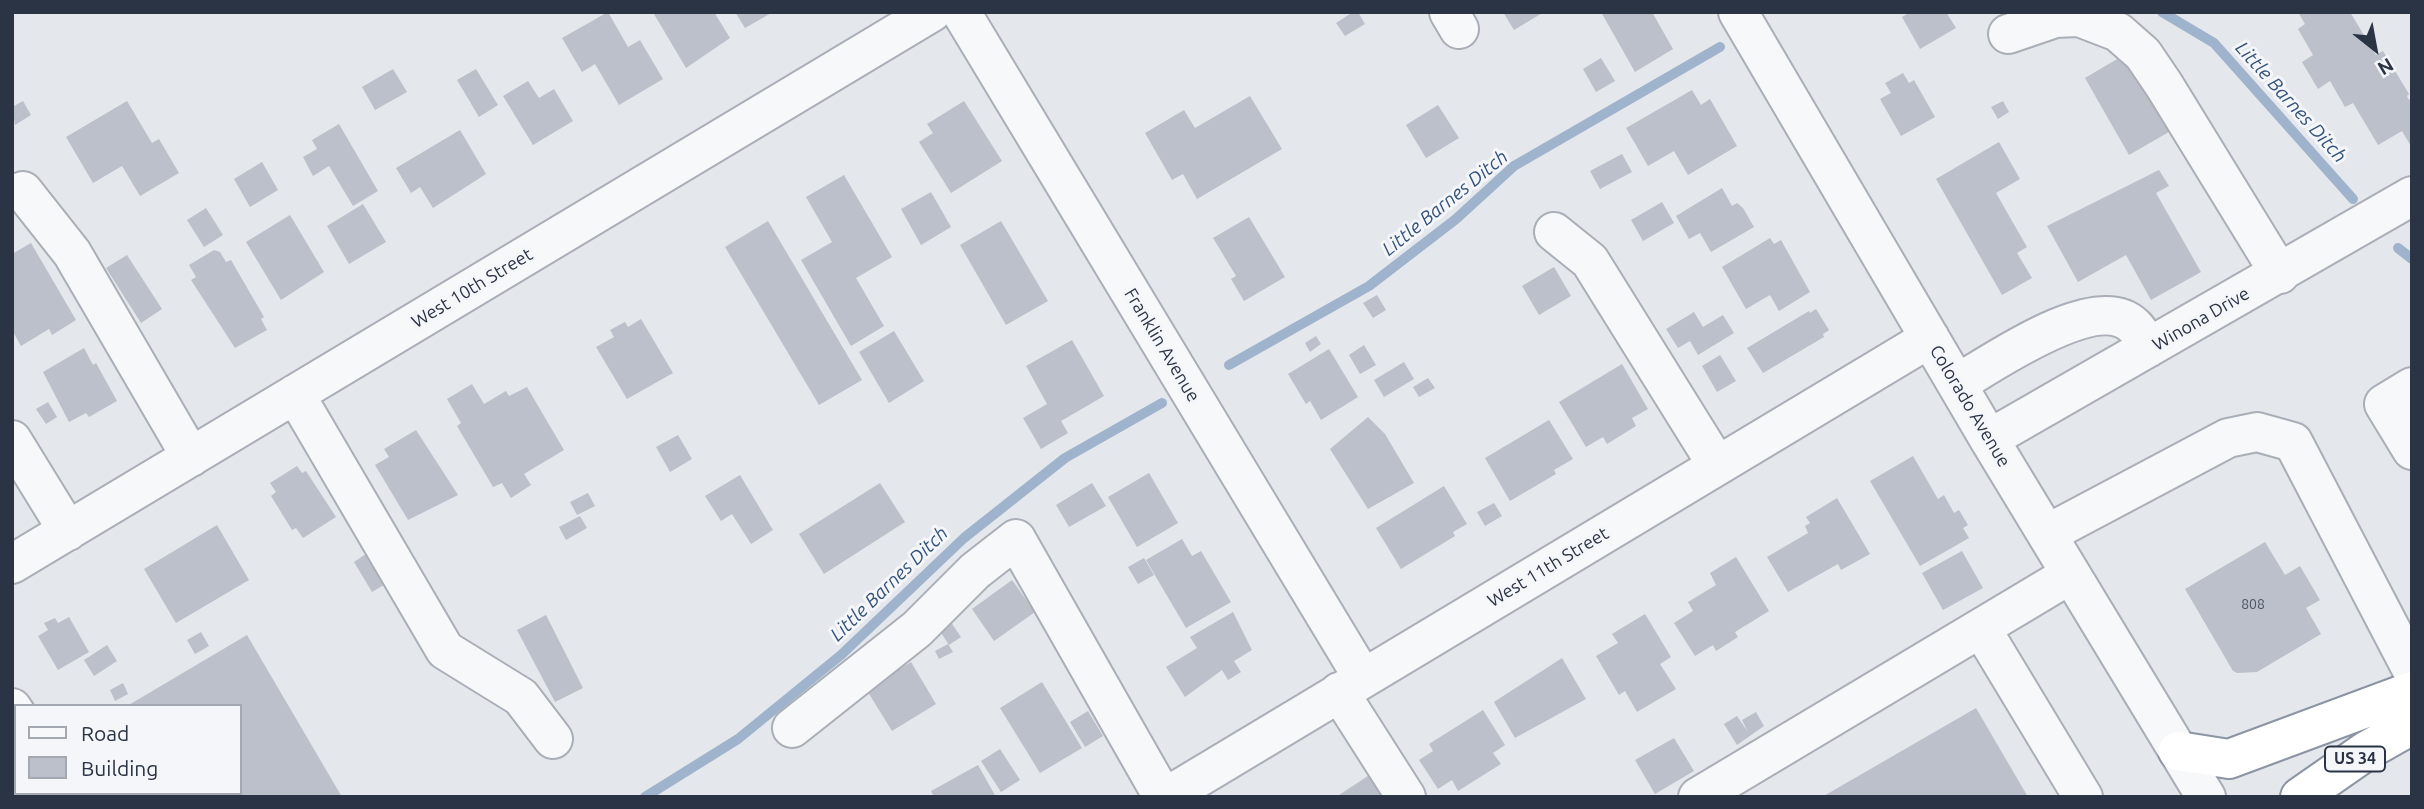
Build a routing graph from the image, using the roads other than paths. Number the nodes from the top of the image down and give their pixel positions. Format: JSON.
{"nodes":[{"id":1,"x":932,"y":12,"type":"edge"},
{"id":2,"x":961,"y":12,"type":"edge"},
{"id":3,"x":1738,"y":12,"type":"edge"},
{"id":4,"x":2008,"y":34,"type":"dead end"},
{"id":5,"x":23,"y":191,"type":"dead end"},
{"id":6,"x":2412,"y":196,"type":"edge"},
{"id":7,"x":1555,"y":232,"type":"dead end"},
{"id":8,"x":2280,"y":274,"type":"junction"},
{"id":9,"x":1930,"y":338,"type":"junction"},
{"id":10,"x":2148,"y":348,"type":"junction"},
{"id":11,"x":1957,"y":384,"type":"junction"},
{"id":12,"x":2412,"y":387,"type":"edge"},
{"id":13,"x":295,"y":394,"type":"junction"},
{"id":14,"x":1989,"y":439,"type":"junction"},
{"id":15,"x":12,"y":440,"type":"edge"},
{"id":16,"x":2412,"y":450,"type":"edge"},
{"id":17,"x":191,"y":457,"type":"junction"},
{"id":18,"x":1717,"y":465,"type":"junction"},
{"id":19,"x":68,"y":531,"type":"junction"},
{"id":20,"x":2047,"y":534,"type":"junction"},
{"id":21,"x":12,"y":564,"type":"edge"},
{"id":22,"x":2071,"y":574,"type":"junction"},
{"id":23,"x":1990,"y":643,"type":"dead end"},
{"id":24,"x":2412,"y":670,"type":"edge"},
{"id":25,"x":1351,"y":685,"type":"junction"},
{"id":26,"x":2412,"y":691,"type":"edge"},
{"id":27,"x":2412,"y":724,"type":"edge"},
{"id":28,"x":792,"y":728,"type":"dead end"},
{"id":29,"x":553,"y":739,"type":"dead end"},
{"id":30,"x":2178,"y":751,"type":"junction"},
{"id":31,"x":1164,"y":797,"type":"edge"},
{"id":32,"x":1406,"y":797,"type":"edge"},
{"id":33,"x":1698,"y":797,"type":"edge"},
{"id":34,"x":2083,"y":797,"type":"edge"},
{"id":35,"x":2206,"y":797,"type":"edge"},
{"id":36,"x":2301,"y":797,"type":"edge"}],
"edges":[{"from":1,"to":13,"type":"street","name":"West 10th Street"},
{"from":2,"to":25,"type":"street","name":"Franklin Avenue"},
{"from":3,"to":9,"type":"street","name":"Colorado Avenue"},
{"from":4,"to":8,"type":"street"},
{"from":5,"to":17,"type":"street"},
{"from":6,"to":8,"type":"street","name":"Winona Drive"},
{"from":7,"to":18,"type":"street"},
{"from":8,"to":10,"type":"street","name":"Winona Drive"},
{"from":9,"to":11,"type":"street","name":"Colorado Avenue"},
{"from":9,"to":18,"type":"street","name":"West 11th Street"},
{"from":10,"to":11,"type":"street"},
{"from":10,"to":14,"type":"street","name":"Winona Drive"},
{"from":11,"to":14,"type":"street","name":"Colorado Avenue"},
{"from":12,"to":16,"type":"street"},
{"from":13,"to":17,"type":"street","name":"West 10th Street"},
{"from":13,"to":29,"type":"street"},
{"from":14,"to":20,"type":"street","name":"Colorado Avenue"},
{"from":15,"to":19,"type":"street"},
{"from":17,"to":19,"type":"street","name":"West 10th Street"},
{"from":18,"to":25,"type":"street","name":"West 11th Street"},
{"from":19,"to":21,"type":"street","name":"West 10th Street"},
{"from":20,"to":22,"type":"street","name":"Colorado Avenue"},
{"from":20,"to":24,"type":"street"},
{"from":22,"to":30,"type":"street","name":"Colorado Avenue"},
{"from":22,"to":33,"type":"street"},
{"from":23,"to":34,"type":"street"},
{"from":25,"to":31,"type":"street","name":"West 11th Street"},
{"from":25,"to":32,"type":"street","name":"Franklin Avenue"},
{"from":26,"to":30,"type":"highway"},
{"from":27,"to":36,"type":"highway","number":"US 34"},
{"from":28,"to":31,"type":"street"},
{"from":30,"to":35,"type":"street","name":"Colorado Avenue"}]}
